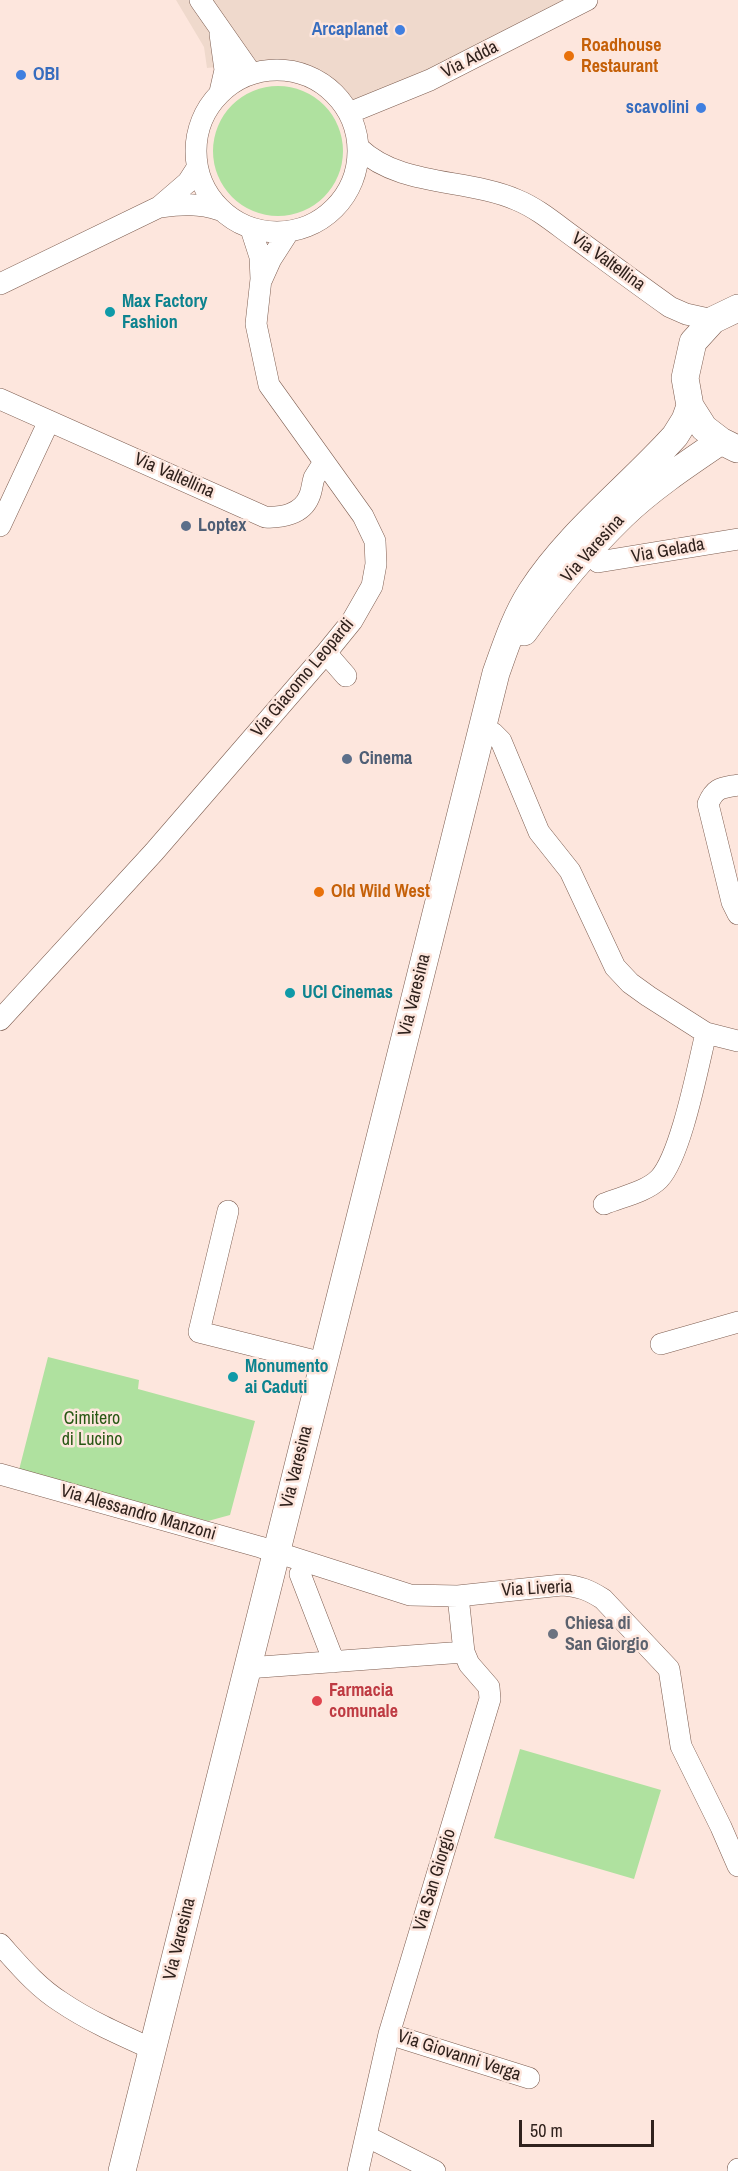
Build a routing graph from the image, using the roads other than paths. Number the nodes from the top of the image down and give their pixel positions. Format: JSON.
{"nodes":[{"id":1,"x":200,"y":0,"type":"edge"},
{"id":2,"x":587,"y":0,"type":"edge"},
{"id":3,"x":219,"y":30,"type":"junction"},
{"id":4,"x":251,"y":74,"type":"junction"},
{"id":5,"x":220,"y":92,"type":"junction"},
{"id":6,"x":349,"y":113,"type":"junction"},
{"id":7,"x":359,"y":148,"type":"junction"},
{"id":8,"x":196,"y":168,"type":"junction"},
{"id":9,"x":410,"y":175,"type":"junction"},
{"id":10,"x":352,"y":183,"type":"junction"},
{"id":11,"x":159,"y":207,"type":"junction"},
{"id":12,"x":220,"y":210,"type":"junction"},
{"id":13,"x":251,"y":229,"type":"junction"},
{"id":14,"x":290,"y":231,"type":"junction"},
{"id":15,"x":261,"y":279,"type":"junction"},
{"id":16,"x":0,"y":284,"type":"edge"},
{"id":17,"x":670,"y":307,"type":"junction"},
{"id":18,"x":738,"y":308,"type":"edge"},
{"id":19,"x":713,"y":320,"type":"junction"},
{"id":20,"x":693,"y":342,"type":"junction"},
{"id":21,"x":0,"y":399,"type":"edge"},
{"id":22,"x":690,"y":406,"type":"junction"},
{"id":23,"x":49,"y":421,"type":"junction"},
{"id":24,"x":729,"y":445,"type":"edge"},
{"id":25,"x":324,"y":462,"type":"junction"},
{"id":26,"x":0,"y":526,"type":"edge"},
{"id":27,"x":738,"y":539,"type":"edge"},
{"id":28,"x":598,"y":562,"type":"dead end"},
{"id":29,"x":326,"y":653,"type":"junction"},
{"id":30,"x":496,"y":673,"type":"junction"},
{"id":31,"x":346,"y":676,"type":"dead end"},
{"id":32,"x":482,"y":728,"type":"junction"},
{"id":33,"x":738,"y":785,"type":"edge"},
{"id":34,"x":738,"y":914,"type":"edge"},
{"id":35,"x":0,"y":1020,"type":"edge"},
{"id":36,"x":706,"y":1033,"type":"junction"},
{"id":37,"x":738,"y":1041,"type":"edge"},
{"id":38,"x":604,"y":1204,"type":"dead end"},
{"id":39,"x":228,"y":1211,"type":"dead end"},
{"id":40,"x":738,"y":1322,"type":"edge"},
{"id":41,"x":661,"y":1344,"type":"dead end"},
{"id":42,"x":323,"y":1363,"type":"junction"},
{"id":43,"x":0,"y":1474,"type":"edge"},
{"id":44,"x":276,"y":1552,"type":"junction"},
{"id":45,"x":300,"y":1574,"type":"dead end"},
{"id":46,"x":458,"y":1596,"type":"junction"},
{"id":47,"x":464,"y":1652,"type":"junction"},
{"id":48,"x":333,"y":1662,"type":"junction"},
{"id":49,"x":247,"y":1668,"type":"junction"},
{"id":50,"x":738,"y":1866,"type":"edge"},
{"id":51,"x":0,"y":1944,"type":"edge"},
{"id":52,"x":389,"y":2034,"type":"junction"},
{"id":53,"x":152,"y":2049,"type":"junction"},
{"id":54,"x":529,"y":2078,"type":"dead end"},
{"id":55,"x":366,"y":2136,"type":"junction"},
{"id":56,"x":122,"y":2171,"type":"edge"},
{"id":57,"x":358,"y":2171,"type":"edge"},
{"id":58,"x":435,"y":2171,"type":"edge"}],
"edges":[{"from":1,"to":3,"type":"street"},
{"from":2,"to":6,"type":"street","name":"Via Adda"},
{"from":3,"to":4,"type":"street"},
{"from":3,"to":5,"type":"street"},
{"from":4,"to":5,"type":"street"},
{"from":4,"to":6,"type":"street"},
{"from":5,"to":8,"type":"street"},
{"from":6,"to":7,"type":"street"},
{"from":7,"to":9,"type":"street","name":"Via Valtellina"},
{"from":7,"to":10,"type":"street"},
{"from":8,"to":11,"type":"street"},
{"from":8,"to":12,"type":"street"},
{"from":9,"to":10,"type":"street","name":"Via Valtellina"},
{"from":9,"to":17,"type":"street","name":"Via Valtellina"},
{"from":10,"to":14,"type":"street"},
{"from":11,"to":12,"type":"street"},
{"from":11,"to":16,"type":"street"},
{"from":12,"to":13,"type":"street"},
{"from":13,"to":14,"type":"street"},
{"from":13,"to":15,"type":"street","name":"Via Giacomo Leopardi"},
{"from":14,"to":15,"type":"street","name":"Via Giacomo Leopardi"},
{"from":15,"to":25,"type":"street","name":"Via Giacomo Leopardi"},
{"from":17,"to":19,"type":"street","name":"Via Valtellina"},
{"from":17,"to":20,"type":"street","name":"Via Valtellina"},
{"from":18,"to":19,"type":"main road"},
{"from":19,"to":20,"type":"main road"},
{"from":20,"to":22,"type":"main road"},
{"from":21,"to":23,"type":"street","name":"Via Valtellina"},
{"from":22,"to":24,"type":"main road"},
{"from":22,"to":30,"type":"main road","name":"Via Varesina"},
{"from":23,"to":25,"type":"street","name":"Via Valtellina"},
{"from":23,"to":26,"type":"street"},
{"from":24,"to":30,"type":"main road","name":"Via Varesina"},
{"from":25,"to":29,"type":"street","name":"Via Giacomo Leopardi"},
{"from":27,"to":28,"type":"street","name":"Via Gelada"},
{"from":29,"to":31,"type":"street"},
{"from":29,"to":35,"type":"street","name":"Via Giacomo Leopardi"},
{"from":30,"to":32,"type":"main road","name":"Via Varesina"},
{"from":32,"to":36,"type":"street"},
{"from":32,"to":42,"type":"main road","name":"Via Varesina"},
{"from":33,"to":34,"type":"street"},
{"from":36,"to":37,"type":"street"},
{"from":36,"to":38,"type":"street"},
{"from":39,"to":42,"type":"street"},
{"from":40,"to":41,"type":"street"},
{"from":42,"to":44,"type":"main road","name":"Via Varesina"},
{"from":43,"to":44,"type":"street","name":"Via Alessandro Manzoni"},
{"from":44,"to":46,"type":"street","name":"Via Liveria"},
{"from":44,"to":49,"type":"main road","name":"Via Varesina"},
{"from":45,"to":48,"type":"street"},
{"from":46,"to":47,"type":"street","name":"Via San Giorgio"},
{"from":46,"to":50,"type":"street","name":"Via Liveria"},
{"from":47,"to":48,"type":"street"},
{"from":47,"to":52,"type":"street","name":"Via San Giorgio"},
{"from":48,"to":49,"type":"street"},
{"from":49,"to":53,"type":"main road","name":"Via Varesina"},
{"from":51,"to":53,"type":"street"},
{"from":52,"to":54,"type":"street","name":"Via Giovanni Verga"},
{"from":52,"to":55,"type":"street","name":"Via San Giorgio"},
{"from":53,"to":56,"type":"main road","name":"Via Varesina"},
{"from":55,"to":57,"type":"street","name":"Via San Giorgio"},
{"from":55,"to":58,"type":"street"}]}
